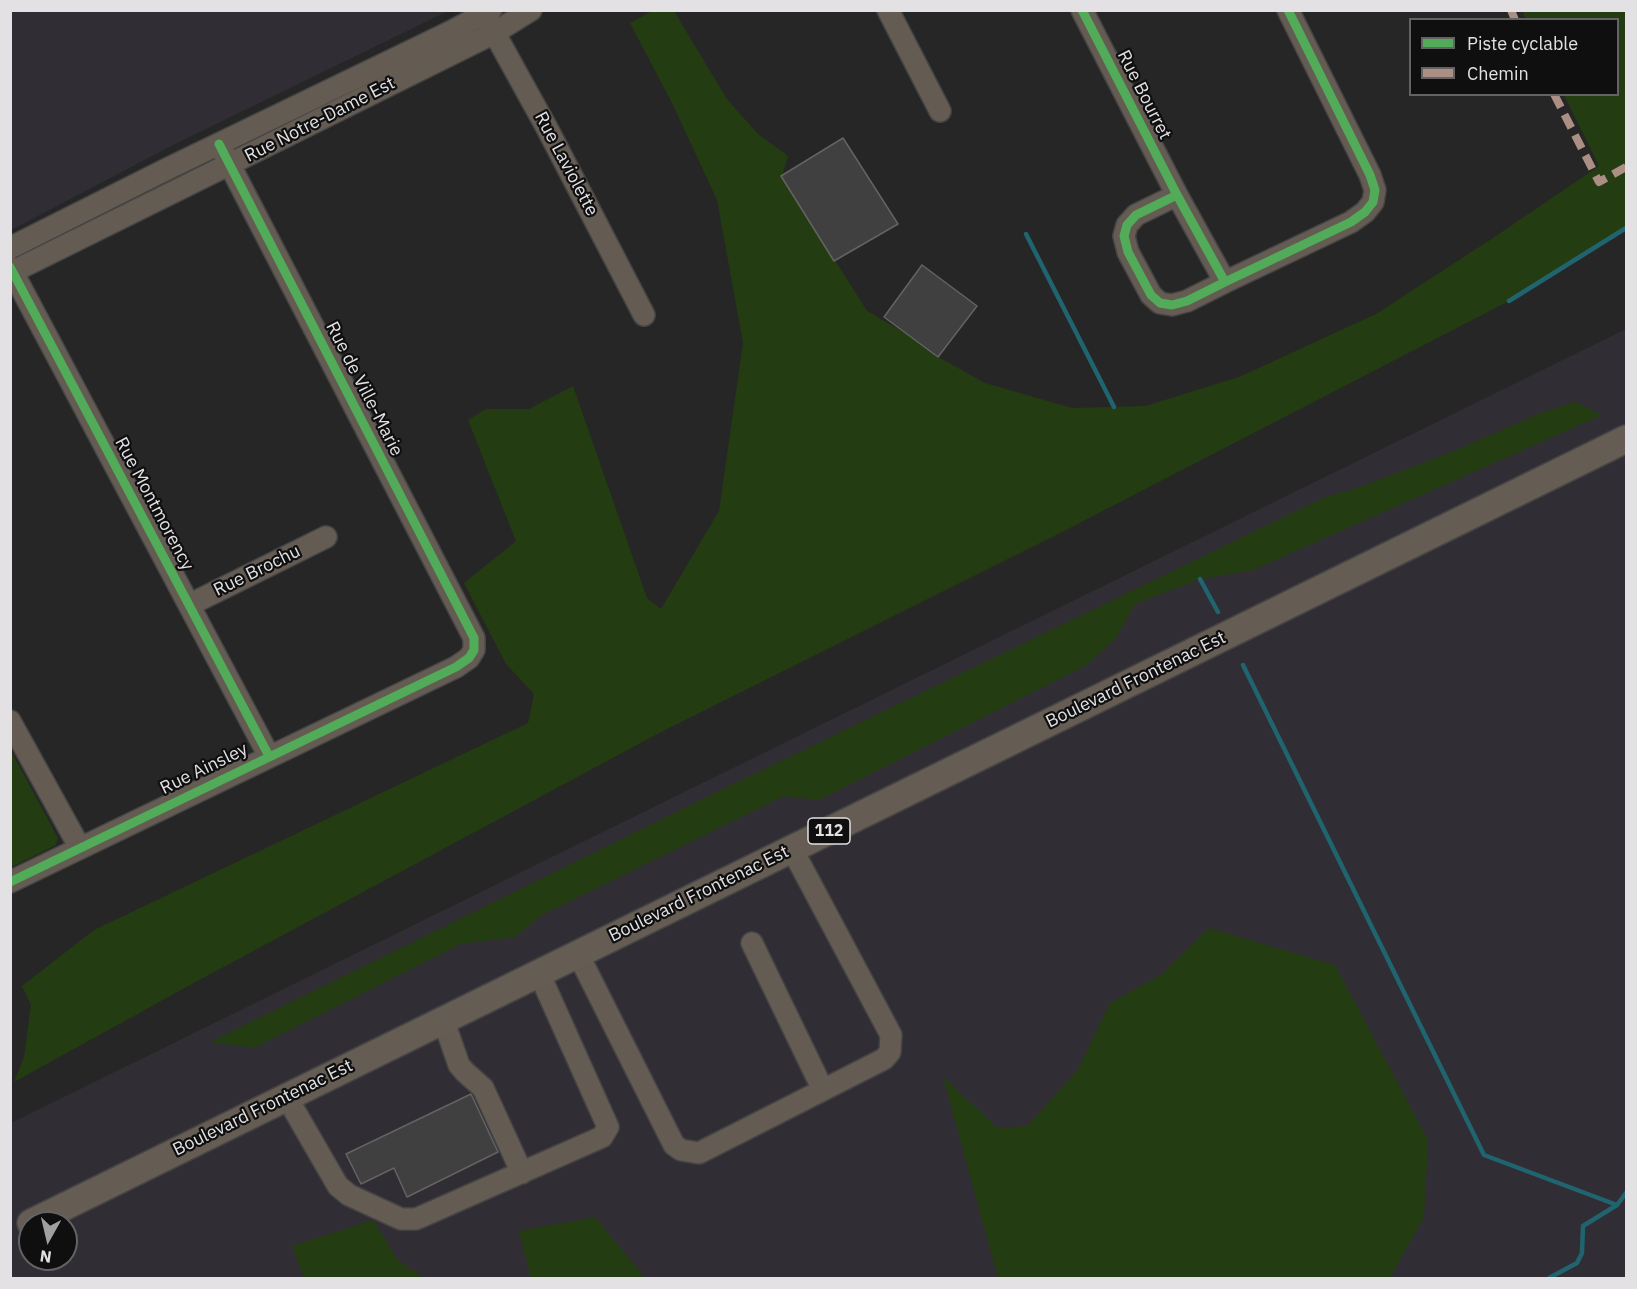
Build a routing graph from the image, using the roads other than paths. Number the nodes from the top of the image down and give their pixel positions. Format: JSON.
{"nodes":[{"id":1,"x":531,"y":10,"type":"edge"},
{"id":2,"x":888,"y":10,"type":"edge"},
{"id":3,"x":1082,"y":10,"type":"edge"},
{"id":4,"x":1288,"y":10,"type":"edge"},
{"id":5,"x":487,"y":12,"type":"edge"},
{"id":6,"x":495,"y":33,"type":"junction"},
{"id":7,"x":389,"y":73,"type":"junction"},
{"id":8,"x":939,"y":111,"type":"dead end"},
{"id":9,"x":219,"y":144,"type":"junction"},
{"id":10,"x":231,"y":165,"type":"junction"},
{"id":11,"x":1177,"y":195,"type":"junction"},
{"id":12,"x":10,"y":248,"type":"edge"},
{"id":13,"x":11,"y":270,"type":"edge"},
{"id":14,"x":1225,"y":282,"type":"junction"},
{"id":15,"x":644,"y":315,"type":"dead end"},
{"id":16,"x":1626,"y":439,"type":"edge"},
{"id":17,"x":326,"y":537,"type":"dead end"},
{"id":18,"x":189,"y":605,"type":"junction"},
{"id":19,"x":474,"y":650,"type":"joint"},
{"id":20,"x":10,"y":721,"type":"edge"},
{"id":21,"x":269,"y":756,"type":"junction"},
{"id":22,"x":80,"y":848,"type":"junction"},
{"id":23,"x":792,"y":849,"type":"junction"},
{"id":24,"x":10,"y":882,"type":"edge"},
{"id":25,"x":752,"y":943,"type":"dead end"},
{"id":26,"x":578,"y":954,"type":"junction"},
{"id":27,"x":539,"y":973,"type":"junction"},
{"id":28,"x":443,"y":1019,"type":"junction"},
{"id":29,"x":823,"y":1090,"type":"junction"},
{"id":30,"x":286,"y":1096,"type":"junction"},
{"id":31,"x":522,"y":1173,"type":"junction"},
{"id":32,"x":54,"y":1211,"type":"edge"}],
"edges":[{"from":1,"to":6,"type":"street","name":"Rue Notre-Dame Est"},
{"from":2,"to":8,"type":"street"},
{"from":3,"to":11,"type":"street","name":"Rue Bourret"},
{"from":4,"to":14,"type":"street"},
{"from":5,"to":6,"type":"street","name":"Rue Laviolette"},
{"from":5,"to":7,"type":"street","name":"Rue Notre-Dame Est"},
{"from":6,"to":7,"type":"street","name":"Rue Notre-Dame Est"},
{"from":6,"to":15,"type":"street","name":"Rue Laviolette"},
{"from":7,"to":9,"type":"street","name":"Rue Notre-Dame Est"},
{"from":7,"to":10,"type":"street","name":"Rue Notre-Dame Est"},
{"from":9,"to":10,"type":"street","name":"Rue de Ville-Marie"},
{"from":9,"to":12,"type":"street","name":"Rue Notre-Dame Est"},
{"from":10,"to":13,"type":"street","name":"Rue Notre-Dame Est"},
{"from":10,"to":19,"type":"street","name":"Rue de Ville-Marie"},
{"from":11,"to":14,"type":"street","name":"Rue Bourret"},
{"from":11,"to":14,"type":"street"},
{"from":13,"to":18,"type":"street","name":"Rue Montmorency"},
{"from":16,"to":23,"type":"main road","name":"Boulevard Frontenac Est","number":"112"},
{"from":17,"to":18,"type":"street","name":"Rue Brochu"},
{"from":18,"to":21,"type":"street","name":"Rue Montmorency"},
{"from":19,"to":21,"type":"street","name":"Rue Ainsley"},
{"from":20,"to":22,"type":"street"},
{"from":21,"to":22,"type":"street","name":"Rue Ainsley"},
{"from":22,"to":24,"type":"street","name":"Rue Ainsley"},
{"from":23,"to":26,"type":"main road","name":"Boulevard Frontenac Est","number":"112"},
{"from":23,"to":29,"type":"street"},
{"from":25,"to":29,"type":"street"},
{"from":26,"to":27,"type":"main road","name":"Boulevard Frontenac Est","number":"112"},
{"from":26,"to":29,"type":"street"},
{"from":27,"to":28,"type":"main road","name":"Boulevard Frontenac Est","number":"112"},
{"from":27,"to":31,"type":"street"},
{"from":28,"to":30,"type":"main road","name":"Boulevard Frontenac Est","number":"112"},
{"from":28,"to":31,"type":"street"},
{"from":30,"to":31,"type":"street"},
{"from":30,"to":32,"type":"main road","name":"Boulevard Frontenac Est","number":"112"}]}
